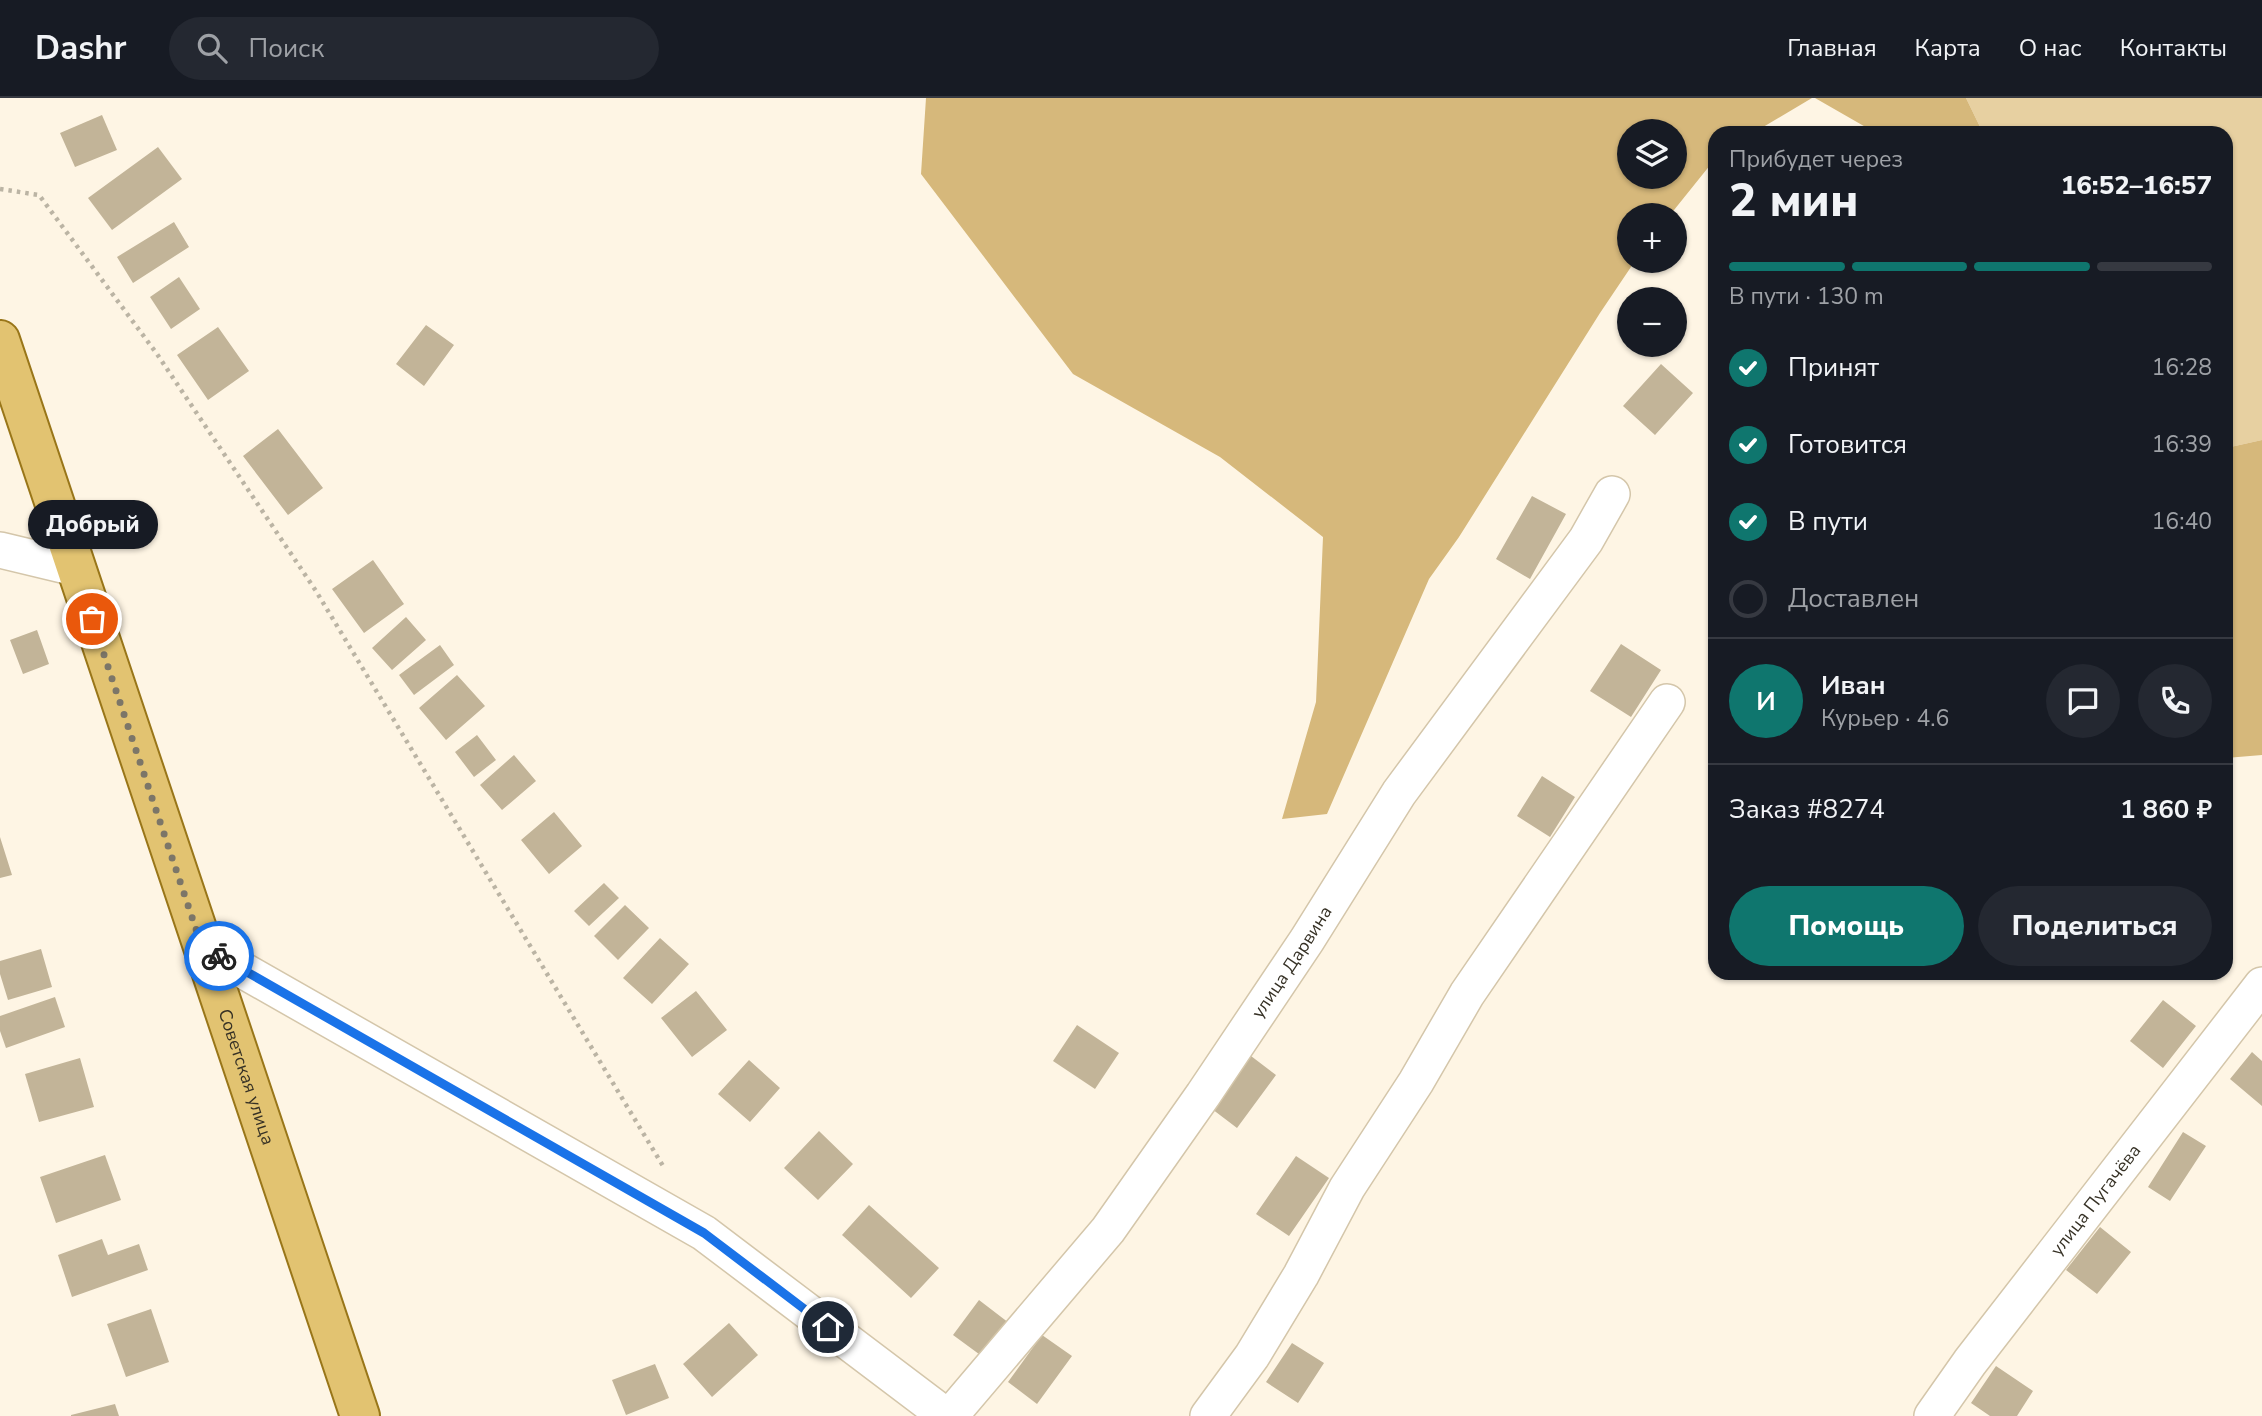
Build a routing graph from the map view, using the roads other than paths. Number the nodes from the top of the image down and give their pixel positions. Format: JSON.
{"nodes":[{"id":1,"x":0,"y":340,"type":"edge"},
{"id":2,"x":1612,"y":494,"type":"dead end"},
{"id":3,"x":0,"y":550,"type":"edge"},
{"id":4,"x":75,"y":568,"type":"junction"},
{"id":5,"x":1667,"y":702,"type":"dead end"},
{"id":6,"x":202,"y":947,"type":"junction"},
{"id":7,"x":2262,"y":985,"type":"edge"},
{"id":8,"x":360,"y":1416,"type":"edge"},
{"id":9,"x":948,"y":1416,"type":"edge"},
{"id":10,"x":1208,"y":1416,"type":"edge"},
{"id":11,"x":1932,"y":1416,"type":"edge"}],
"edges":[{"from":1,"to":4,"type":"main road","name":"Советская улица"},
{"from":2,"to":9,"type":"street","name":"улица Дарвина"},
{"from":3,"to":4,"type":"street"},
{"from":4,"to":6,"type":"main road","name":"Советская улица"},
{"from":5,"to":10,"type":"street"},
{"from":6,"to":8,"type":"main road","name":"Советская улица"},
{"from":6,"to":9,"type":"street","name":"улица Дарвина"},
{"from":7,"to":11,"type":"street","name":"улица Пугачёва"}]}
